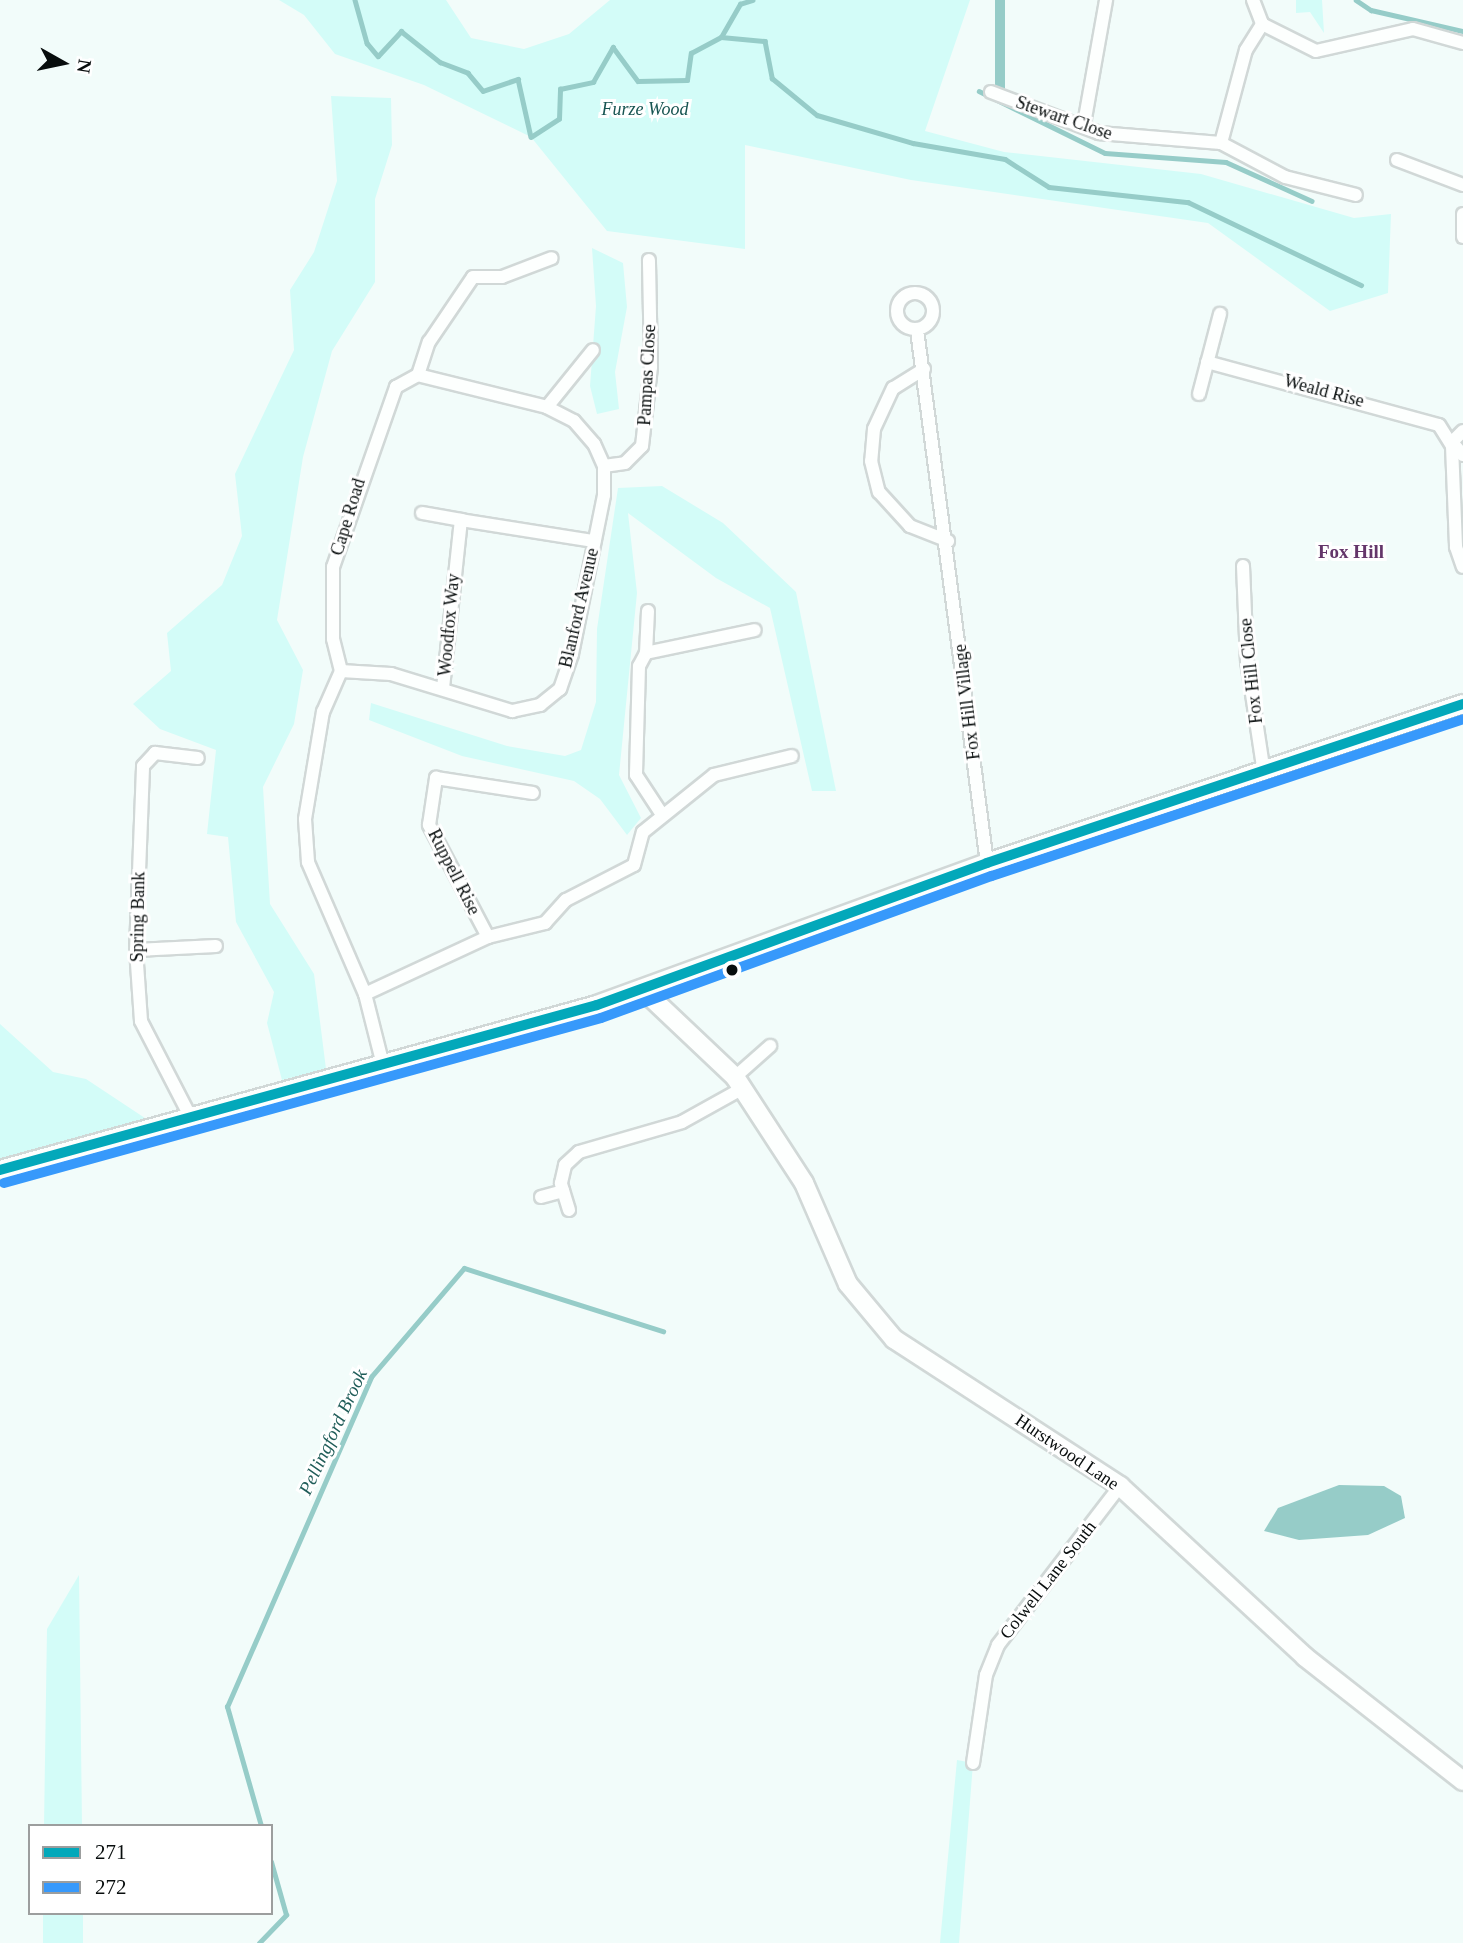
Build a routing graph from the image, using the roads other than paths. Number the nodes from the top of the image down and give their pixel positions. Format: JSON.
{"nodes":[{"id":1,"x":1106,"y":0,"type":"edge"},
{"id":2,"x":1253,"y":0,"type":"edge"},
{"id":3,"x":1262,"y":24,"type":"junction"},
{"id":4,"x":1463,"y":43,"type":"edge"},
{"id":5,"x":991,"y":92,"type":"dead end"},
{"id":6,"x":1084,"y":124,"type":"junction"},
{"id":7,"x":1221,"y":143,"type":"junction"},
{"id":8,"x":1397,"y":160,"type":"dead end"},
{"id":9,"x":1463,"y":185,"type":"edge"},
{"id":10,"x":1356,"y":195,"type":"dead end"},
{"id":11,"x":1463,"y":214,"type":"edge"},
{"id":12,"x":1463,"y":237,"type":"edge"},
{"id":13,"x":552,"y":258,"type":"dead end"},
{"id":14,"x":649,"y":260,"type":"dead end"},
{"id":15,"x":1220,"y":314,"type":"dead end"},
{"id":16,"x":916,"y":330,"type":"dead end"},
{"id":17,"x":593,"y":350,"type":"dead end"},
{"id":18,"x":1207,"y":362,"type":"junction"},
{"id":19,"x":924,"y":369,"type":"junction"},
{"id":20,"x":418,"y":375,"type":"junction"},
{"id":21,"x":1199,"y":394,"type":"dead end"},
{"id":22,"x":547,"y":407,"type":"junction"},
{"id":23,"x":1439,"y":425,"type":"junction"},
{"id":24,"x":1463,"y":431,"type":"edge"},
{"id":25,"x":1458,"y":455,"type":"edge"},
{"id":26,"x":604,"y":466,"type":"junction"},
{"id":27,"x":422,"y":513,"type":"dead end"},
{"id":28,"x":461,"y":520,"type":"junction"},
{"id":29,"x":594,"y":541,"type":"junction"},
{"id":30,"x":948,"y":541,"type":"junction"},
{"id":31,"x":1243,"y":566,"type":"dead end"},
{"id":32,"x":1463,"y":567,"type":"edge"},
{"id":33,"x":648,"y":611,"type":"dead end"},
{"id":34,"x":755,"y":630,"type":"dead end"},
{"id":35,"x":646,"y":653,"type":"junction"},
{"id":36,"x":341,"y":671,"type":"junction"},
{"id":37,"x":443,"y":688,"type":"junction"},
{"id":38,"x":1463,"y":704,"type":"edge"},
{"id":39,"x":792,"y":756,"type":"dead end"},
{"id":40,"x":198,"y":758,"type":"dead end"},
{"id":41,"x":1264,"y":774,"type":"junction"},
{"id":42,"x":533,"y":793,"type":"dead end"},
{"id":43,"x":661,"y":813,"type":"junction"},
{"id":44,"x":986,"y":863,"type":"junction"},
{"id":45,"x":488,"y":937,"type":"junction"},
{"id":46,"x":216,"y":946,"type":"dead end"},
{"id":47,"x":136,"y":950,"type":"junction"},
{"id":48,"x":642,"y":989,"type":"junction"},
{"id":49,"x":365,"y":994,"type":"junction"},
{"id":50,"x":770,"y":1046,"type":"dead end"},
{"id":51,"x":383,"y":1065,"type":"junction"},
{"id":52,"x":739,"y":1082,"type":"junction"},
{"id":53,"x":191,"y":1118,"type":"junction"},
{"id":54,"x":0,"y":1170,"type":"edge"},
{"id":55,"x":563,"y":1191,"type":"junction"},
{"id":56,"x":541,"y":1197,"type":"dead end"},
{"id":57,"x":569,"y":1210,"type":"dead end"},
{"id":58,"x":1120,"y":1486,"type":"junction"},
{"id":59,"x":973,"y":1763,"type":"dead end"},
{"id":60,"x":1463,"y":1781,"type":"edge"}],
"edges":[{"from":1,"to":6,"type":"street"},
{"from":2,"to":3,"type":"street"},
{"from":3,"to":4,"type":"street"},
{"from":3,"to":7,"type":"street"},
{"from":5,"to":6,"type":"street","name":"Stewart Close"},
{"from":6,"to":7,"type":"street","name":"Stewart Close"},
{"from":7,"to":10,"type":"street","name":"Stewart Close"},
{"from":8,"to":9,"type":"street"},
{"from":11,"to":12,"type":"street"},
{"from":13,"to":20,"type":"street"},
{"from":14,"to":26,"type":"street","name":"Pampas Close"},
{"from":15,"to":18,"type":"street"},
{"from":16,"to":19,"type":"street","name":"Fox Hill Village"},
{"from":17,"to":22,"type":"street"},
{"from":18,"to":21,"type":"street"},
{"from":18,"to":23,"type":"street","name":"Weald Rise"},
{"from":19,"to":30,"type":"street","name":"Fox Hill Village"},
{"from":19,"to":30,"type":"street"},
{"from":20,"to":22,"type":"street"},
{"from":20,"to":36,"type":"street","name":"Cape Road"},
{"from":22,"to":26,"type":"street"},
{"from":23,"to":24,"type":"street","name":"Weald Rise"},
{"from":23,"to":25,"type":"street"},
{"from":24,"to":25,"type":"street","name":"Weald Rise"},
{"from":25,"to":32,"type":"street"},
{"from":26,"to":29,"type":"street","name":"Blanford Avenue"},
{"from":27,"to":28,"type":"street"},
{"from":28,"to":29,"type":"street"},
{"from":28,"to":37,"type":"street","name":"Woodfox Way"},
{"from":29,"to":37,"type":"street","name":"Blanford Avenue"},
{"from":30,"to":44,"type":"street","name":"Fox Hill Village"},
{"from":31,"to":41,"type":"street","name":"Fox Hill Close"},
{"from":33,"to":35,"type":"street"},
{"from":34,"to":35,"type":"street"},
{"from":35,"to":43,"type":"street"},
{"from":36,"to":37,"type":"street","name":"Blanford Avenue"},
{"from":36,"to":49,"type":"street"},
{"from":38,"to":41,"type":"main road"},
{"from":39,"to":43,"type":"street","name":"Ruppell Rise"},
{"from":40,"to":47,"type":"street","name":"Spring Bank"},
{"from":41,"to":44,"type":"main road"},
{"from":42,"to":45,"type":"street","name":"Ruppell Rise"},
{"from":43,"to":45,"type":"street","name":"Ruppell Rise"},
{"from":44,"to":48,"type":"main road"},
{"from":45,"to":49,"type":"street","name":"Ruppell Rise"},
{"from":46,"to":47,"type":"street"},
{"from":47,"to":53,"type":"street","name":"Spring Bank"},
{"from":48,"to":51,"type":"main road"},
{"from":48,"to":52,"type":"main road","name":"Hurstwood Lane"},
{"from":49,"to":51,"type":"street"},
{"from":50,"to":52,"type":"street"},
{"from":51,"to":53,"type":"main road"},
{"from":52,"to":55,"type":"street"},
{"from":52,"to":58,"type":"main road","name":"Hurstwood Lane"},
{"from":53,"to":54,"type":"main road"},
{"from":55,"to":56,"type":"street"},
{"from":55,"to":57,"type":"street"},
{"from":58,"to":59,"type":"street","name":"Colwell Lane South"},
{"from":58,"to":60,"type":"main road","name":"Hurstwood Lane"}]}
